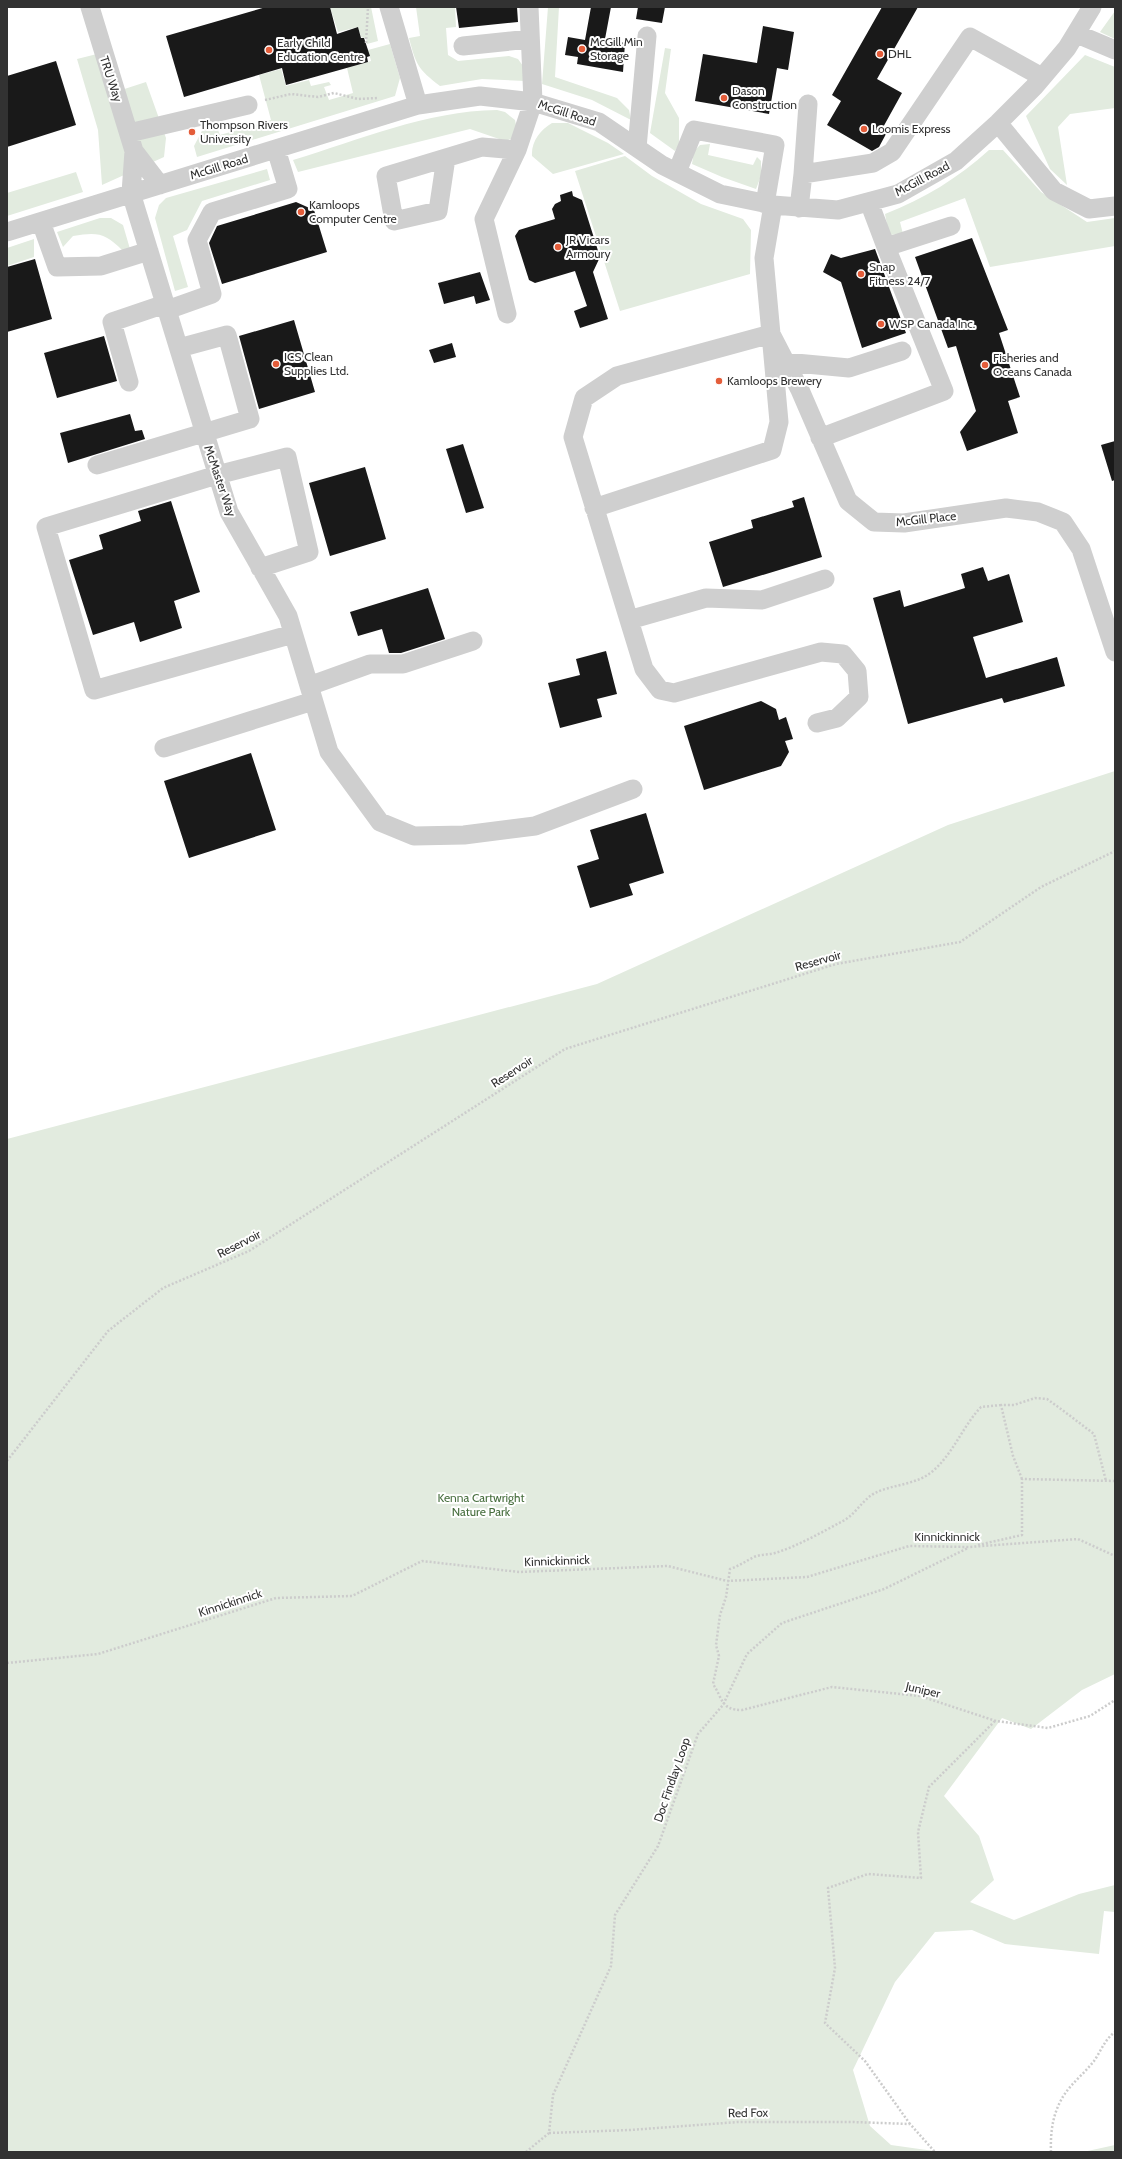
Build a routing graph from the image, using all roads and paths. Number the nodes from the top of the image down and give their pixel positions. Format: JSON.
{"nodes":[{"id":1,"x":90,"y":7,"type":"edge"},
{"id":2,"x":368,"y":7,"type":"edge"},
{"id":3,"x":389,"y":7,"type":"edge"},
{"id":4,"x":529,"y":7,"type":"edge"},
{"id":5,"x":1092,"y":7,"type":"edge"},
{"id":6,"x":1077,"y":34,"type":"junction"},
{"id":7,"x":647,"y":36,"type":"dead end"},
{"id":8,"x":530,"y":39,"type":"junction"},
{"id":9,"x":366,"y":43,"type":"dead end"},
{"id":10,"x":463,"y":46,"type":"dead end"},
{"id":11,"x":1115,"y":50,"type":"edge"},
{"id":12,"x":1042,"y":77,"type":"junction"},
{"id":13,"x":382,"y":99,"type":"dead end"},
{"id":14,"x":256,"y":102,"type":"joint"},
{"id":15,"x":533,"y":102,"type":"junction"},
{"id":16,"x":808,"y":104,"type":"dead end"},
{"id":17,"x":418,"y":105,"type":"junction"},
{"id":18,"x":998,"y":124,"type":"junction"},
{"id":19,"x":131,"y":142,"type":"junction"},
{"id":20,"x":637,"y":148,"type":"junction"},
{"id":21,"x":276,"y":149,"type":"junction"},
{"id":22,"x":517,"y":150,"type":"junction"},
{"id":23,"x":446,"y":158,"type":"dead end"},
{"id":24,"x":677,"y":172,"type":"junction"},
{"id":25,"x":803,"y":174,"type":"junction"},
{"id":26,"x":160,"y":185,"type":"junction"},
{"id":27,"x":131,"y":194,"type":"junction"},
{"id":28,"x":869,"y":202,"type":"junction"},
{"id":29,"x":769,"y":205,"type":"junction"},
{"id":30,"x":1115,"y":206,"type":"edge"},
{"id":31,"x":798,"y":208,"type":"junction"},
{"id":32,"x":41,"y":222,"type":"junction"},
{"id":33,"x":951,"y":226,"type":"dead end"},
{"id":34,"x":7,"y":232,"type":"edge"},
{"id":35,"x":886,"y":247,"type":"junction"},
{"id":36,"x":149,"y":251,"type":"junction"},
{"id":37,"x":166,"y":307,"type":"junction"},
{"id":38,"x":507,"y":314,"type":"dead end"},
{"id":39,"x":771,"y":334,"type":"junction"},
{"id":40,"x":178,"y":348,"type":"junction"},
{"id":41,"x":902,"y":351,"type":"dead end"},
{"id":42,"x":785,"y":362,"type":"junction"},
{"id":43,"x":129,"y":382,"type":"dead end"},
{"id":44,"x":204,"y":432,"type":"junction"},
{"id":45,"x":820,"y":438,"type":"junction"},
{"id":46,"x":97,"y":465,"type":"dead end"},
{"id":47,"x":217,"y":475,"type":"junction"},
{"id":48,"x":594,"y":508,"type":"junction"},
{"id":49,"x":260,"y":568,"type":"junction"},
{"id":50,"x":825,"y":579,"type":"dead end"},
{"id":51,"x":629,"y":620,"type":"junction"},
{"id":52,"x":293,"y":634,"type":"junction"},
{"id":53,"x":473,"y":641,"type":"dead end"},
{"id":54,"x":1115,"y":652,"type":"edge"},
{"id":55,"x":311,"y":693,"type":"junction"},
{"id":56,"x":817,"y":724,"type":"dead end"},
{"id":57,"x":164,"y":748,"type":"dead end"},
{"id":58,"x":633,"y":789,"type":"dead end"},
{"id":59,"x":1115,"y":851,"type":"edge"},
{"id":60,"x":1000,"y":1405,"type":"junction"},
{"id":61,"x":7,"y":1462,"type":"edge"},
{"id":62,"x":1022,"y":1479,"type":"junction"},
{"id":63,"x":1106,"y":1481,"type":"junction"},
{"id":64,"x":1115,"y":1482,"type":"edge"},
{"id":65,"x":969,"y":1547,"type":"junction"},
{"id":66,"x":1115,"y":1556,"type":"edge"},
{"id":67,"x":727,"y":1581,"type":"junction"},
{"id":68,"x":7,"y":1663,"type":"edge"},
{"id":69,"x":1115,"y":1700,"type":"edge"},
{"id":70,"x":723,"y":1704,"type":"junction"},
{"id":71,"x":996,"y":1721,"type":"junction"},
{"id":72,"x":1115,"y":2032,"type":"edge"},
{"id":73,"x":910,"y":2124,"type":"junction"},
{"id":74,"x":549,"y":2134,"type":"junction"},
{"id":75,"x":526,"y":2152,"type":"edge"},
{"id":76,"x":935,"y":2152,"type":"edge"},
{"id":77,"x":1051,"y":2152,"type":"edge"}],
"edges":[{"from":1,"to":19,"type":"street","name":"TRU Way"},
{"from":2,"to":9,"type":"path"},
{"from":3,"to":17,"type":"street"},
{"from":4,"to":8,"type":"street"},
{"from":5,"to":6,"type":"street","name":"McGill Road"},
{"from":6,"to":11,"type":"street"},
{"from":6,"to":12,"type":"street","name":"McGill Road"},
{"from":7,"to":20,"type":"street"},
{"from":8,"to":10,"type":"street"},
{"from":8,"to":15,"type":"street"},
{"from":12,"to":18,"type":"street","name":"McGill Road"},
{"from":12,"to":25,"type":"street"},
{"from":13,"to":14,"type":"path"},
{"from":14,"to":19,"type":"street"},
{"from":15,"to":17,"type":"street","name":"McGill Road"},
{"from":15,"to":20,"type":"street","name":"McGill Road"},
{"from":15,"to":22,"type":"street"},
{"from":16,"to":25,"type":"street"},
{"from":17,"to":21,"type":"street","name":"McGill Road"},
{"from":18,"to":28,"type":"street","name":"McGill Road"},
{"from":18,"to":30,"type":"street"},
{"from":19,"to":26,"type":"street"},
{"from":19,"to":27,"type":"street"},
{"from":20,"to":24,"type":"street","name":"McGill Road"},
{"from":21,"to":26,"type":"street","name":"McGill Road"},
{"from":21,"to":37,"type":"street"},
{"from":22,"to":23,"type":"street"},
{"from":22,"to":38,"type":"street"},
{"from":24,"to":29,"type":"street","name":"McGill Road"},
{"from":24,"to":29,"type":"street","name":"McGill Place"},
{"from":25,"to":31,"type":"street"},
{"from":26,"to":27,"type":"street","name":"McGill Road"},
{"from":27,"to":32,"type":"street","name":"McGill Road"},
{"from":27,"to":36,"type":"street","name":"McMaster Way"},
{"from":28,"to":31,"type":"street","name":"McGill Road"},
{"from":28,"to":35,"type":"street"},
{"from":29,"to":31,"type":"street","name":"McGill Road"},
{"from":29,"to":39,"type":"street","name":"McGill Place"},
{"from":32,"to":34,"type":"street","name":"McGill Road"},
{"from":32,"to":36,"type":"street"},
{"from":33,"to":35,"type":"street"},
{"from":35,"to":45,"type":"street"},
{"from":36,"to":37,"type":"street","name":"McMaster Way"},
{"from":37,"to":40,"type":"street","name":"McMaster Way"},
{"from":37,"to":43,"type":"street"},
{"from":39,"to":42,"type":"street","name":"McGill Place"},
{"from":39,"to":48,"type":"street"},
{"from":39,"to":48,"type":"street"},
{"from":40,"to":44,"type":"street","name":"McMaster Way"},
{"from":40,"to":44,"type":"street"},
{"from":41,"to":42,"type":"street"},
{"from":42,"to":45,"type":"street","name":"McGill Place"},
{"from":44,"to":46,"type":"street"},
{"from":44,"to":47,"type":"street","name":"McMaster Way"},
{"from":45,"to":54,"type":"street","name":"McGill Place"},
{"from":47,"to":49,"type":"street","name":"McMaster Way"},
{"from":47,"to":49,"type":"street"},
{"from":47,"to":52,"type":"street"},
{"from":48,"to":51,"type":"street"},
{"from":49,"to":52,"type":"street","name":"McMaster Way"},
{"from":50,"to":51,"type":"street"},
{"from":51,"to":56,"type":"street"},
{"from":52,"to":55,"type":"street","name":"McMaster Way"},
{"from":53,"to":55,"type":"street"},
{"from":55,"to":57,"type":"street"},
{"from":55,"to":58,"type":"street","name":"McMaster Way"},
{"from":59,"to":61,"type":"path","name":"Reservoir"},
{"from":60,"to":62,"type":"path"},
{"from":60,"to":63,"type":"path"},
{"from":60,"to":67,"type":"path"},
{"from":62,"to":63,"type":"path"},
{"from":62,"to":65,"type":"path","name":"Doc Findlay Loop"},
{"from":63,"to":64,"type":"path"},
{"from":65,"to":66,"type":"path","name":"Kinnickinnick"},
{"from":65,"to":67,"type":"path","name":"Kinnickinnick"},
{"from":65,"to":70,"type":"path","name":"Doc Findlay Loop"},
{"from":67,"to":68,"type":"path","name":"Kinnickinnick"},
{"from":67,"to":70,"type":"path"},
{"from":69,"to":71,"type":"path","name":"Juniper"},
{"from":70,"to":71,"type":"path","name":"Juniper"},
{"from":70,"to":74,"type":"path","name":"Doc Findlay Loop"},
{"from":71,"to":73,"type":"path"},
{"from":72,"to":77,"type":"path"},
{"from":73,"to":74,"type":"path","name":"Red Fox"},
{"from":73,"to":76,"type":"path"},
{"from":74,"to":75,"type":"path"}]}
